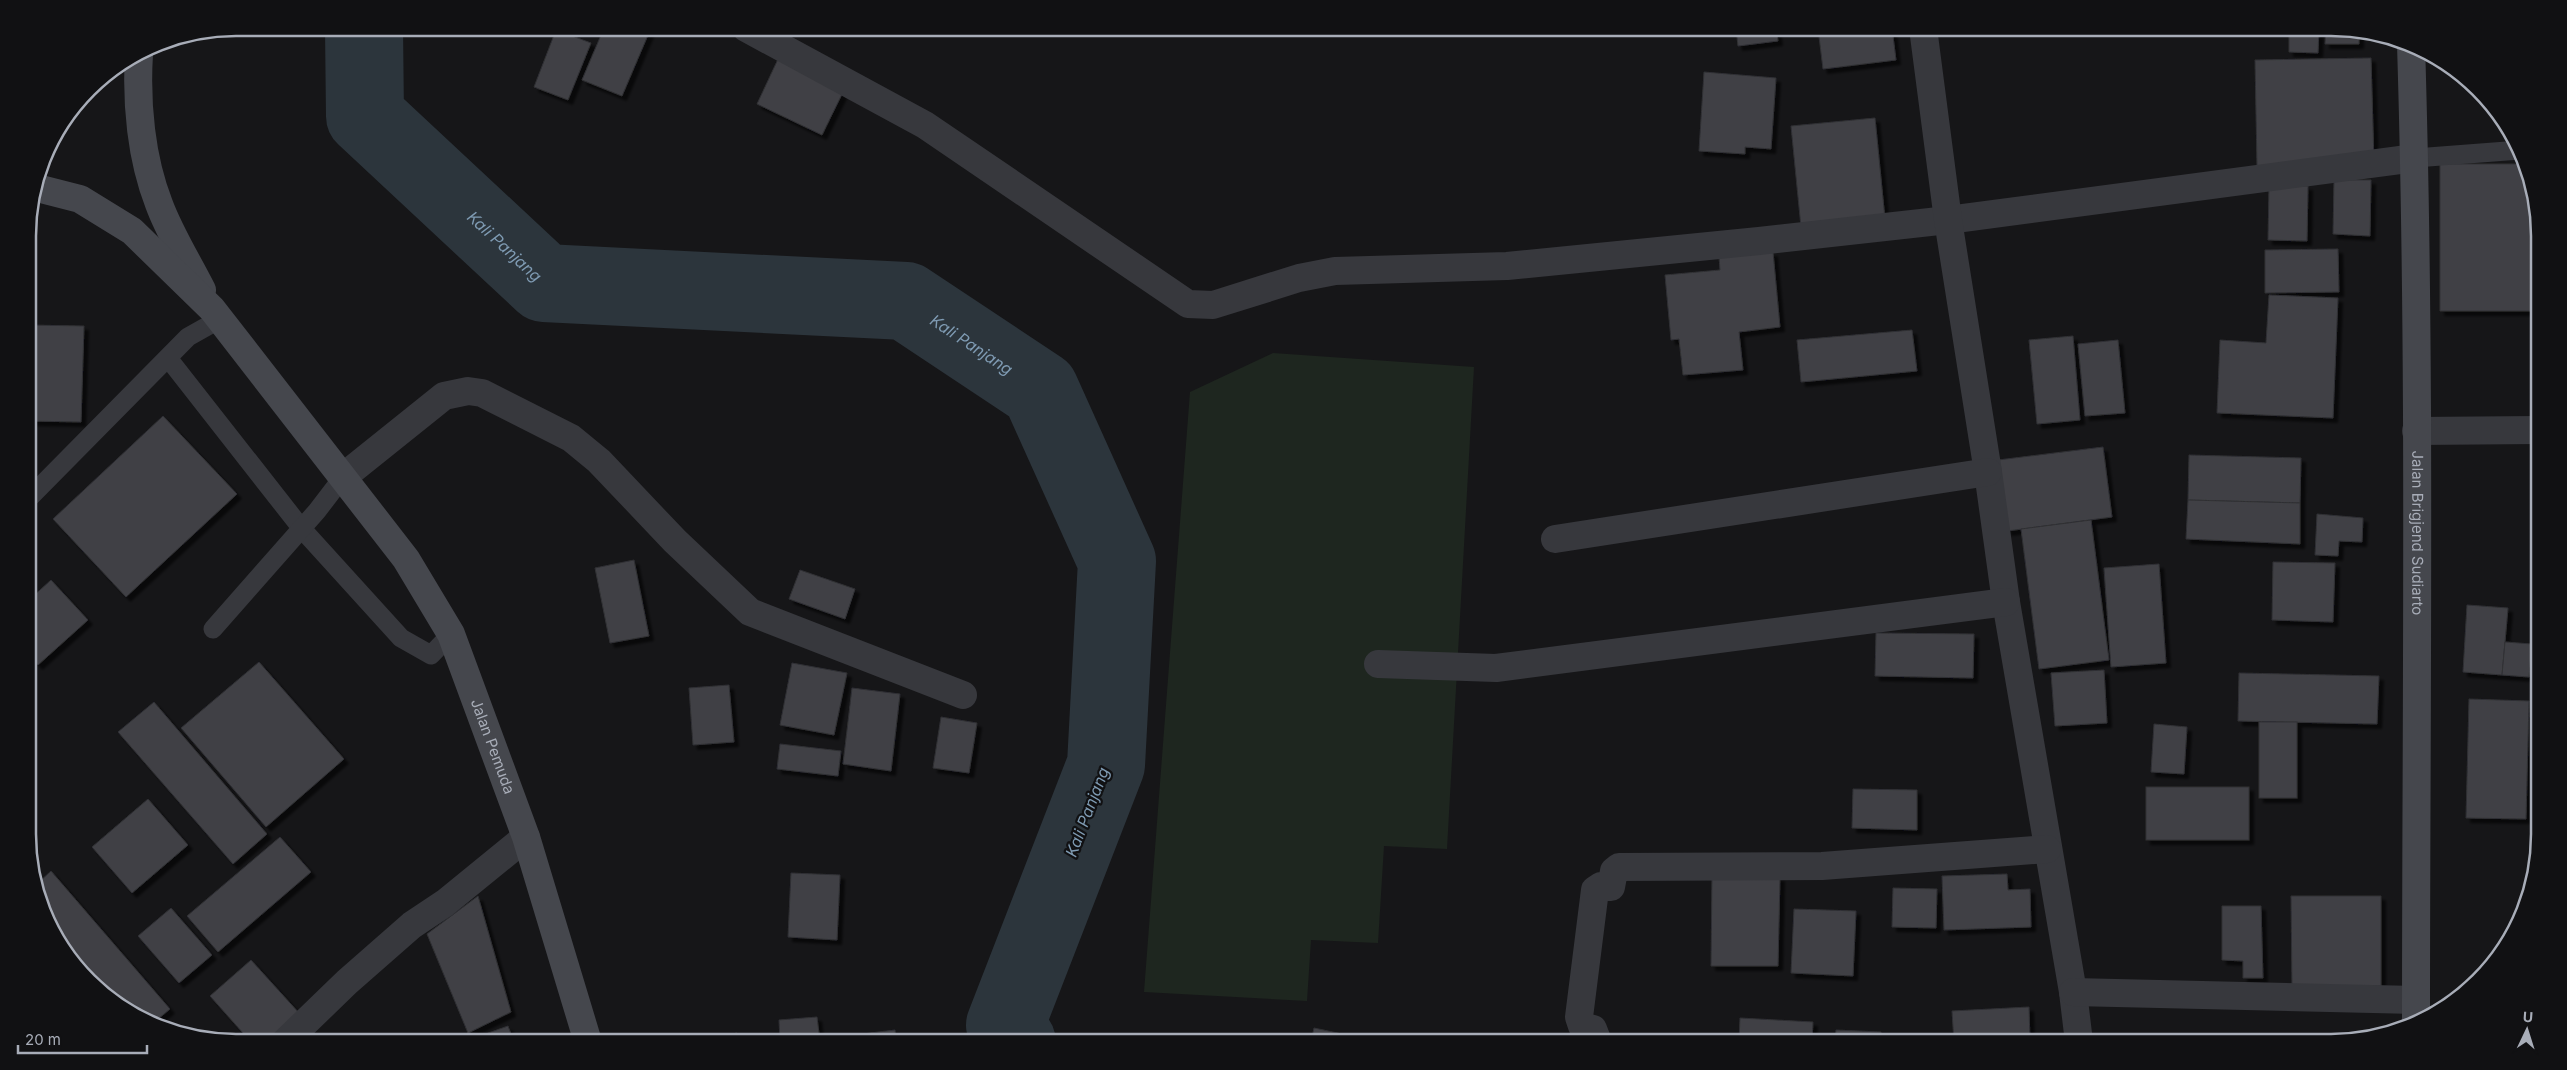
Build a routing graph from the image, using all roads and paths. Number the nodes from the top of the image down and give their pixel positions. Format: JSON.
{"nodes":[{"id":1,"x":761,"y":36,"type":"edge"},
{"id":2,"x":1925,"y":36,"type":"edge"},
{"id":3,"x":2411,"y":53,"type":"edge"},
{"id":4,"x":139,"y":62,"type":"edge"},
{"id":5,"x":2511,"y":151,"type":"edge"},
{"id":6,"x":2415,"y":158,"type":"junction"},
{"id":7,"x":42,"y":188,"type":"edge"},
{"id":8,"x":1948,"y":220,"type":"junction"},
{"id":9,"x":216,"y":314,"type":"junction"},
{"id":10,"x":168,"y":358,"type":"junction"},
{"id":11,"x":2531,"y":430,"type":"edge"},
{"id":12,"x":2416,"y":431,"type":"junction"},
{"id":13,"x":1988,"y":472,"type":"junction"},
{"id":14,"x":343,"y":477,"type":"junction"},
{"id":15,"x":36,"y":490,"type":"edge"},
{"id":16,"x":302,"y":529,"type":"junction"},
{"id":17,"x":1554,"y":539,"type":"dead end"},
{"id":18,"x":2006,"y":602,"type":"junction"},
{"id":19,"x":213,"y":629,"type":"dead end"},
{"id":20,"x":450,"y":634,"type":"junction"},
{"id":21,"x":1378,"y":664,"type":"dead end"},
{"id":22,"x":963,"y":695,"type":"dead end"},
{"id":23,"x":526,"y":837,"type":"junction"},
{"id":24,"x":2047,"y":849,"type":"junction"},
{"id":25,"x":2073,"y":992,"type":"junction"},
{"id":26,"x":2416,"y":1011,"type":"edge"},
{"id":27,"x":293,"y":1034,"type":"edge"},
{"id":28,"x":586,"y":1034,"type":"edge"},
{"id":29,"x":1595,"y":1034,"type":"edge"},
{"id":30,"x":2078,"y":1034,"type":"edge"}],
"edges":[{"from":1,"to":8,"type":"street"},
{"from":2,"to":8,"type":"street"},
{"from":3,"to":6,"type":"main road","name":"Jalan Brigjend Sudiarto"},
{"from":4,"to":9,"type":"main road"},
{"from":5,"to":6,"type":"lane"},
{"from":6,"to":8,"type":"street"},
{"from":6,"to":12,"type":"main road","name":"Jalan Brigjend Sudiarto"},
{"from":7,"to":9,"type":"main road"},
{"from":8,"to":13,"type":"street"},
{"from":9,"to":10,"type":"lane"},
{"from":9,"to":14,"type":"main road","name":"Jalan Pemuda"},
{"from":10,"to":15,"type":"lane"},
{"from":10,"to":16,"type":"lane"},
{"from":11,"to":12,"type":"street"},
{"from":12,"to":26,"type":"main road","name":"Jalan Brigjend Sudiarto"},
{"from":13,"to":17,"type":"street"},
{"from":13,"to":18,"type":"street"},
{"from":14,"to":16,"type":"lane"},
{"from":14,"to":20,"type":"main road","name":"Jalan Pemuda"},
{"from":14,"to":22,"type":"street"},
{"from":16,"to":19,"type":"lane"},
{"from":16,"to":20,"type":"lane"},
{"from":18,"to":21,"type":"street"},
{"from":18,"to":24,"type":"street"},
{"from":20,"to":23,"type":"main road","name":"Jalan Pemuda"},
{"from":23,"to":27,"type":"street"},
{"from":23,"to":28,"type":"main road","name":"Jalan Pemuda"},
{"from":24,"to":25,"type":"street"},
{"from":24,"to":29,"type":"street"},
{"from":25,"to":26,"type":"street"},
{"from":25,"to":30,"type":"street"}]}
